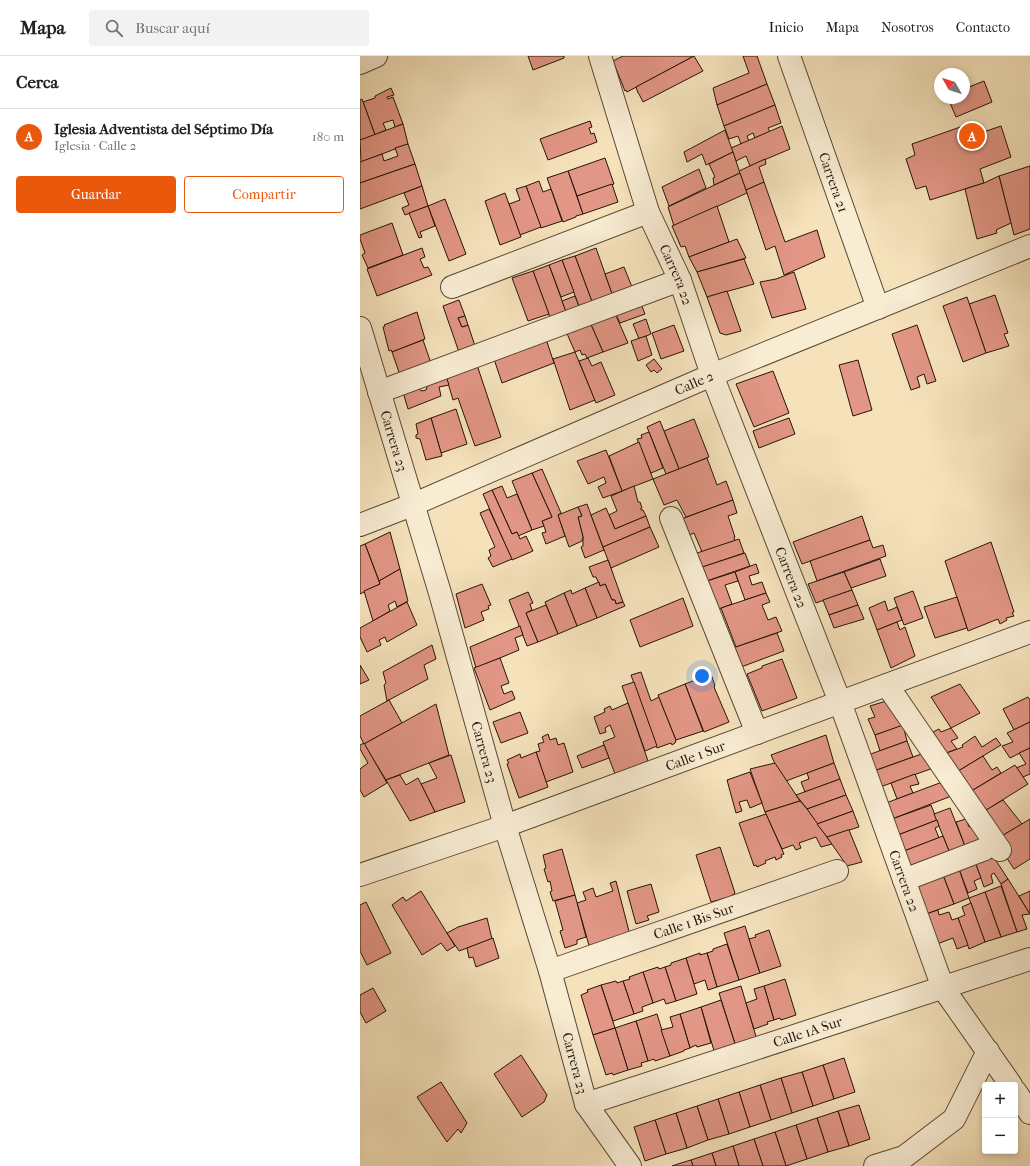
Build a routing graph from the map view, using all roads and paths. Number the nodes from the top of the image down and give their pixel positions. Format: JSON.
{"nodes":[{"id":1,"x":376,"y":56,"type":"edge"},
{"id":2,"x":600,"y":56,"type":"edge"},
{"id":3,"x":789,"y":56,"type":"edge"},
{"id":4,"x":360,"y":63,"type":"edge"},
{"id":5,"x":648,"y":212,"type":"junction"},
{"id":6,"x":1030,"y":246,"type":"edge"},
{"id":7,"x":680,"y":280,"type":"junction"},
{"id":8,"x":452,"y":287,"type":"dead end"},
{"id":9,"x":878,"y":308,"type":"junction"},
{"id":10,"x":360,"y":328,"type":"edge"},
{"id":11,"x":712,"y":375,"type":"junction"},
{"id":12,"x":379,"y":392,"type":"junction"},
{"id":13,"x":412,"y":505,"type":"junction"},
{"id":14,"x":671,"y":518,"type":"dead end"},
{"id":15,"x":360,"y":525,"type":"edge"},
{"id":16,"x":1028,"y":637,"type":"edge"},
{"id":17,"x":887,"y":685,"type":"junction"},
{"id":18,"x":840,"y":702,"type":"junction"},
{"id":19,"x":757,"y":733,"type":"junction"},
{"id":20,"x":505,"y":826,"type":"junction"},
{"id":21,"x":837,"y":871,"type":"dead end"},
{"id":22,"x":360,"y":875,"type":"edge"},
{"id":23,"x":904,"y":880,"type":"junction"},
{"id":24,"x":1030,"y":960,"type":"edge"},
{"id":25,"x":550,"y":971,"type":"junction"},
{"id":26,"x":944,"y":988,"type":"junction"},
{"id":27,"x":988,"y":1050,"type":"junction"},
{"id":28,"x":1009,"y":1082,"type":"edge"},
{"id":29,"x":1018,"y":1095,"type":"edge"},
{"id":30,"x":586,"y":1104,"type":"junction"},
{"id":31,"x":1030,"y":1113,"type":"edge"},
{"id":32,"x":630,"y":1166,"type":"edge"},
{"id":33,"x":875,"y":1166,"type":"edge"}],
"edges":[{"from":1,"to":4,"type":"street"},
{"from":2,"to":5,"type":"street","name":"Carrera 22"},
{"from":3,"to":9,"type":"street","name":"Carrera 21"},
{"from":5,"to":7,"type":"street","name":"Carrera 22"},
{"from":5,"to":8,"type":"street"},
{"from":6,"to":9,"type":"street","name":"Calle 2"},
{"from":7,"to":11,"type":"street","name":"Carrera 22"},
{"from":7,"to":12,"type":"street"},
{"from":9,"to":11,"type":"street","name":"Calle 2"},
{"from":10,"to":12,"type":"street","name":"Carrera 23"},
{"from":11,"to":13,"type":"street","name":"Calle 2"},
{"from":11,"to":18,"type":"street","name":"Carrera 22"},
{"from":12,"to":13,"type":"street","name":"Carrera 23"},
{"from":13,"to":15,"type":"street","name":"Calle 2"},
{"from":13,"to":20,"type":"street","name":"Carrera 23"},
{"from":14,"to":19,"type":"street"},
{"from":16,"to":17,"type":"street","name":"Calle 1 Sur"},
{"from":17,"to":18,"type":"street","name":"Calle 1 Sur"},
{"from":17,"to":23,"type":"street"},
{"from":18,"to":19,"type":"street","name":"Calle 1 Sur"},
{"from":18,"to":23,"type":"street","name":"Carrera 22"},
{"from":19,"to":20,"type":"street","name":"Calle 1 Sur"},
{"from":20,"to":22,"type":"street","name":"Calle 1 Sur"},
{"from":20,"to":25,"type":"street","name":"Carrera 23"},
{"from":21,"to":25,"type":"street","name":"Calle 1 Bis Sur"},
{"from":23,"to":26,"type":"street","name":"Carrera 22"},
{"from":24,"to":26,"type":"street","name":"Calle 1A Sur"},
{"from":25,"to":30,"type":"street","name":"Carrera 23"},
{"from":26,"to":27,"type":"street","name":"Carrera 22"},
{"from":26,"to":30,"type":"street","name":"Calle 1A Sur"},
{"from":27,"to":28,"type":"street","name":"Carrera 22"},
{"from":27,"to":33,"type":"street"},
{"from":29,"to":31,"type":"street"},
{"from":30,"to":32,"type":"street","name":"Carrera 23"}]}
